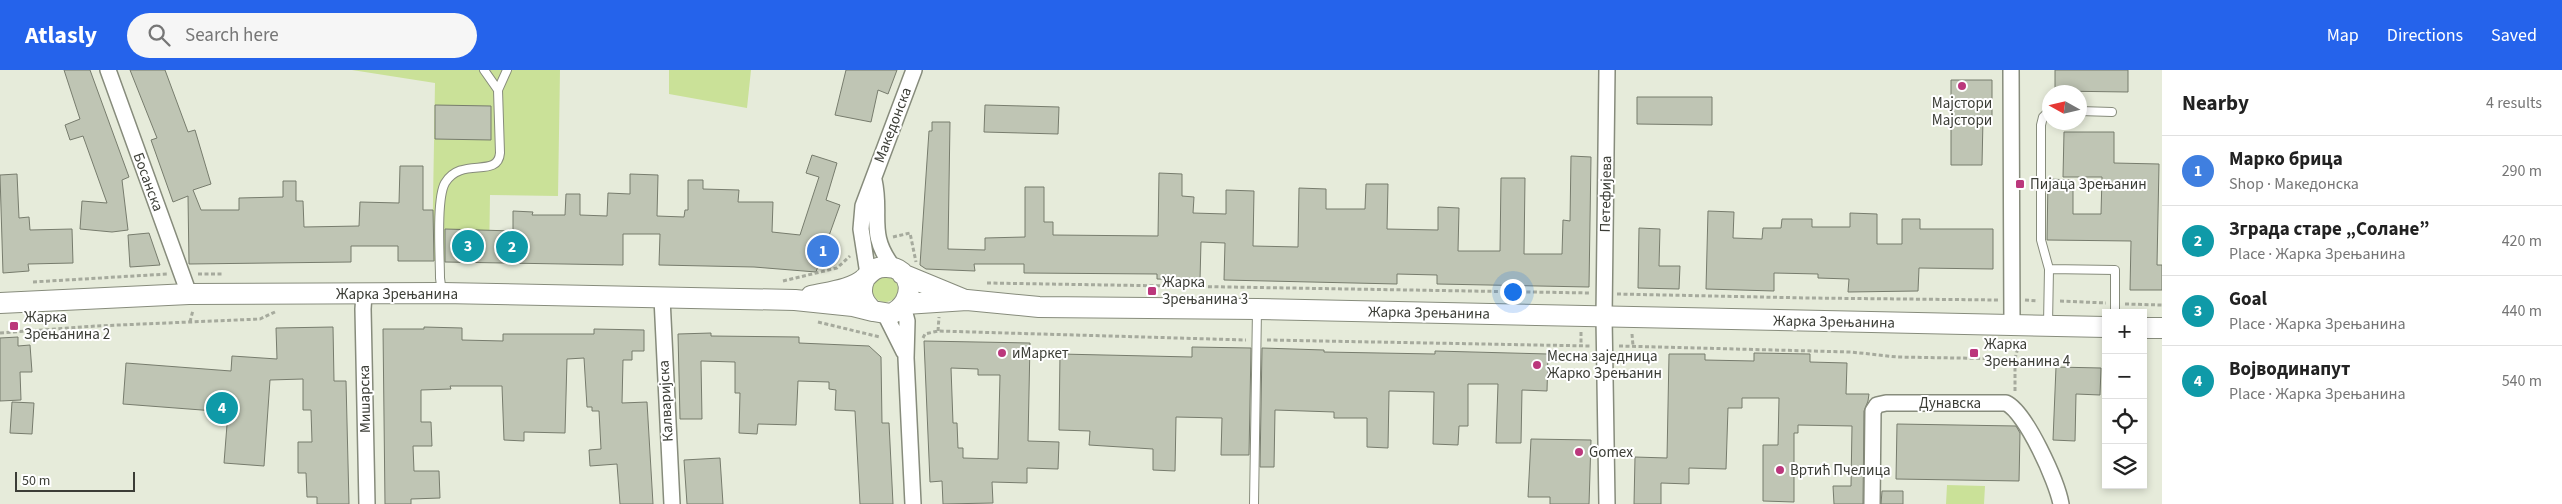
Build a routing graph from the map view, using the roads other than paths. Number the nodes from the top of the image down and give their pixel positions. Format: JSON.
{"nodes":[{"id":1,"x":108,"y":70,"type":"edge"},
{"id":2,"x":484,"y":70,"type":"edge"},
{"id":3,"x":507,"y":70,"type":"edge"},
{"id":4,"x":914,"y":70,"type":"edge"},
{"id":5,"x":1607,"y":70,"type":"edge"},
{"id":6,"x":2011,"y":70,"type":"edge"},
{"id":7,"x":498,"y":90,"type":"junction"},
{"id":8,"x":2087,"y":111,"type":"edge"},
{"id":9,"x":2112,"y":112,"type":"dead end"},
{"id":10,"x":2042,"y":120,"type":"edge"},
{"id":11,"x":874,"y":180,"type":"junction"},
{"id":12,"x":2049,"y":269,"type":"junction"},
{"id":13,"x":904,"y":271,"type":"junction"},
{"id":14,"x":866,"y":276,"type":"junction"},
{"id":15,"x":442,"y":293,"type":"junction"},
{"id":16,"x":189,"y":294,"type":"junction"},
{"id":17,"x":364,"y":294,"type":"junction"},
{"id":18,"x":662,"y":298,"type":"junction"},
{"id":19,"x":795,"y":300,"type":"junction"},
{"id":20,"x":967,"y":300,"type":"junction"},
{"id":21,"x":0,"y":303,"type":"edge"},
{"id":22,"x":904,"y":305,"type":"junction"},
{"id":23,"x":1257,"y":309,"type":"junction"},
{"id":24,"x":2115,"y":309,"type":"edge"},
{"id":25,"x":879,"y":313,"type":"junction"},
{"id":26,"x":1604,"y":317,"type":"junction"},
{"id":27,"x":2017,"y":325,"type":"junction"},
{"id":28,"x":2048,"y":326,"type":"junction"},
{"id":29,"x":2102,"y":327,"type":"edge"},
{"id":30,"x":2147,"y":328,"type":"edge"},
{"id":31,"x":2162,"y":328,"type":"edge"},
{"id":32,"x":906,"y":358,"type":"junction"},
{"id":33,"x":367,"y":504,"type":"edge"},
{"id":34,"x":672,"y":504,"type":"edge"},
{"id":35,"x":913,"y":504,"type":"edge"},
{"id":36,"x":1254,"y":504,"type":"edge"},
{"id":37,"x":1607,"y":504,"type":"edge"},
{"id":38,"x":1872,"y":504,"type":"edge"},
{"id":39,"x":2061,"y":504,"type":"edge"}],
"edges":[{"from":1,"to":16,"type":"street","name":"Босанска"},
{"from":2,"to":7,"type":"lane"},
{"from":3,"to":7,"type":"lane"},
{"from":4,"to":11,"type":"street","name":"Македонска"},
{"from":5,"to":26,"type":"street","name":"Петефијева"},
{"from":6,"to":27,"type":"street"},
{"from":7,"to":15,"type":"lane"},
{"from":8,"to":9,"type":"lane"},
{"from":10,"to":12,"type":"lane"},
{"from":11,"to":13,"type":"street","name":"Македонска"},
{"from":11,"to":14,"type":"street","name":"Македонска"},
{"from":12,"to":24,"type":"lane"},
{"from":12,"to":28,"type":"lane"},
{"from":13,"to":14,"type":"main road","name":"Жарка Зрењанина"},
{"from":13,"to":20,"type":"main road","name":"Жарка Зрењанина"},
{"from":13,"to":22,"type":"main road"},
{"from":14,"to":19,"type":"main road","name":"Жарка Зрењанина"},
{"from":14,"to":25,"type":"main road"},
{"from":15,"to":17,"type":"main road","name":"Жарка Зрењанина"},
{"from":15,"to":18,"type":"main road","name":"Жарка Зрењанина"},
{"from":16,"to":17,"type":"main road","name":"Жарка Зрењанина"},
{"from":16,"to":21,"type":"main road","name":"Жарка Зрењанина"},
{"from":17,"to":33,"type":"street","name":"Мишарска"},
{"from":18,"to":19,"type":"main road","name":"Жарка Зрењанина"},
{"from":18,"to":34,"type":"street","name":"Калваријска"},
{"from":19,"to":25,"type":"main road","name":"Жарка Зрењанина"},
{"from":20,"to":22,"type":"main road","name":"Жарка Зрењанина"},
{"from":20,"to":23,"type":"main road","name":"Жарка Зрењанина"},
{"from":22,"to":25,"type":"main road","name":"Жарка Зрењанина"},
{"from":22,"to":32,"type":"street"},
{"from":23,"to":26,"type":"main road","name":"Жарка Зрењанина"},
{"from":23,"to":36,"type":"lane"},
{"from":25,"to":32,"type":"street"},
{"from":26,"to":27,"type":"main road","name":"Жарка Зрењанина"},
{"from":26,"to":37,"type":"street","name":"Петефијева"},
{"from":27,"to":28,"type":"main road","name":"Жарка Зрењанина"},
{"from":28,"to":29,"type":"main road","name":"Жарка Зрењанина"},
{"from":30,"to":31,"type":"main road"},
{"from":32,"to":35,"type":"street"},
{"from":38,"to":39,"type":"street","name":"Дунавска"}]}
